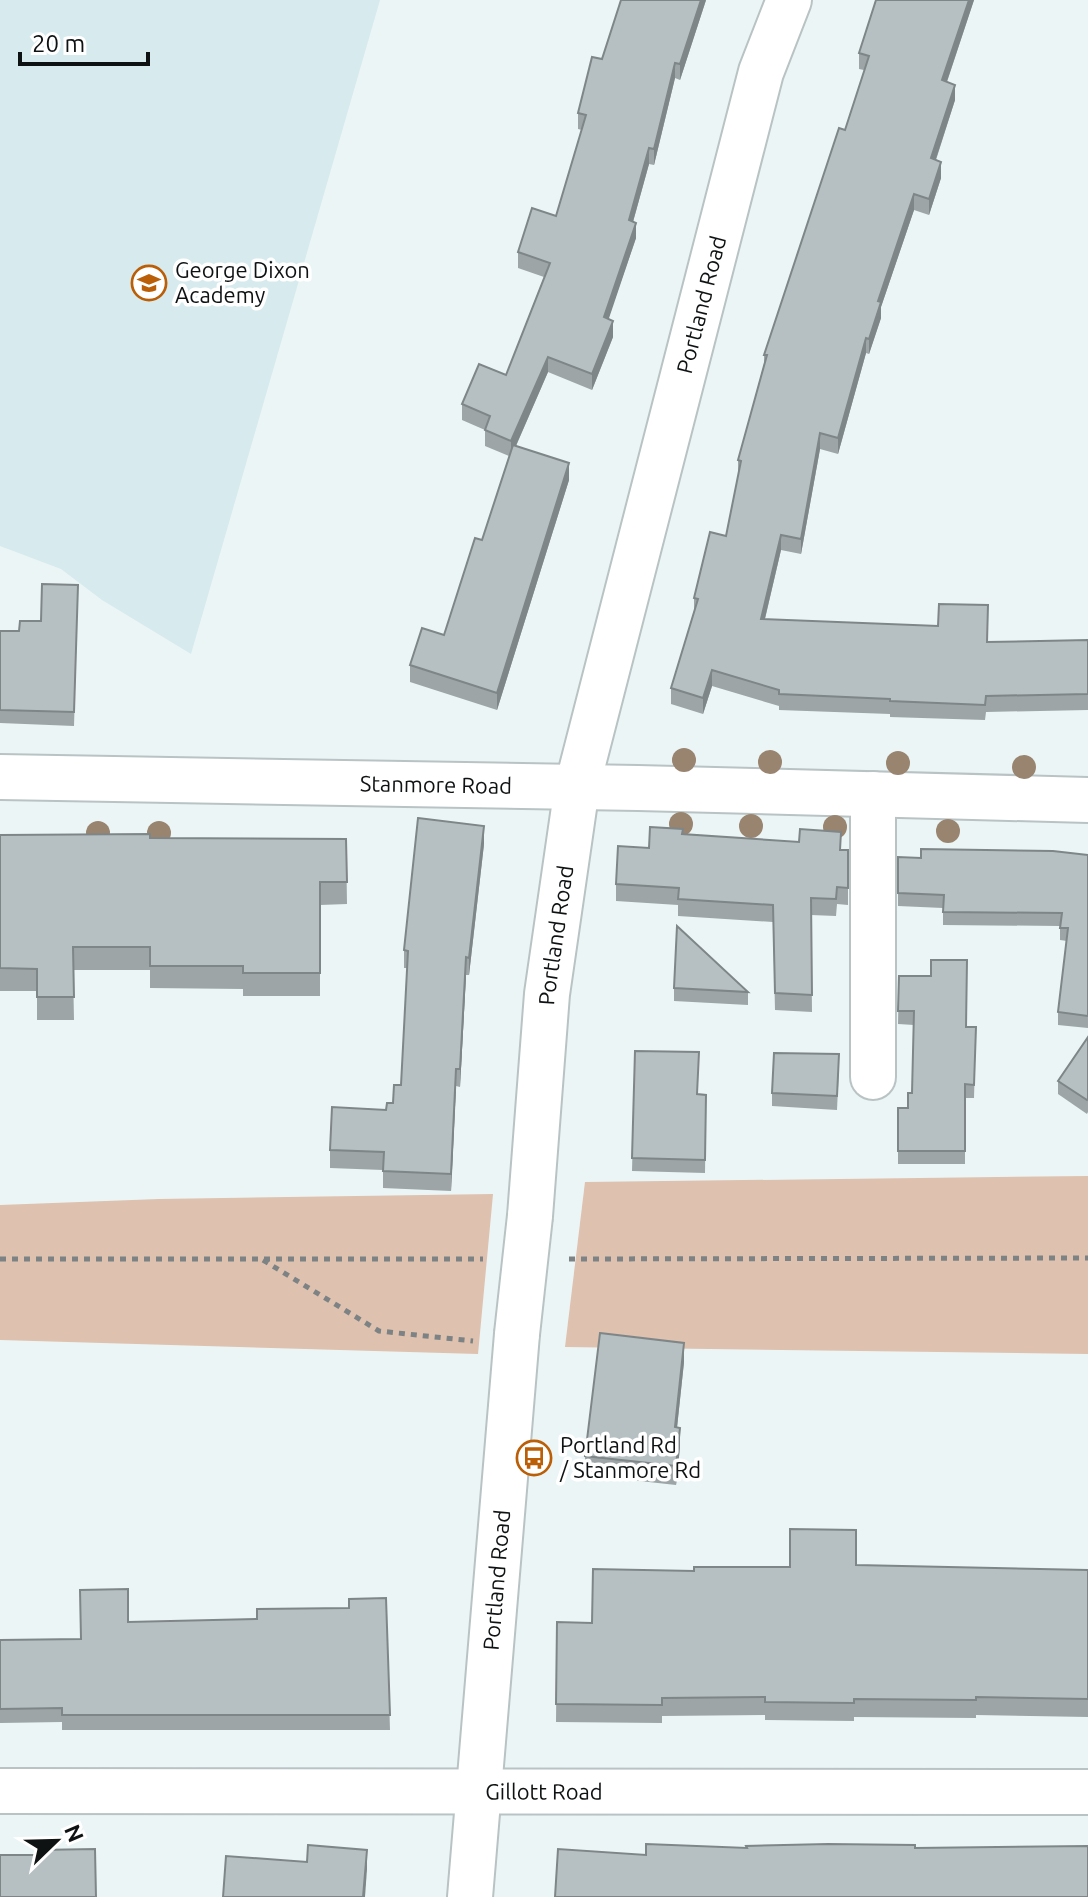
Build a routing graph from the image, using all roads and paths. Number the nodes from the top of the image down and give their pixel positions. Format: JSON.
{"nodes":[{"id":1,"x":789,"y":0,"type":"edge"},
{"id":2,"x":0,"y":777,"type":"edge"},
{"id":3,"x":577,"y":787,"type":"junction"},
{"id":4,"x":873,"y":794,"type":"junction"},
{"id":5,"x":1088,"y":800,"type":"edge"},
{"id":6,"x":873,"y":1077,"type":"dead end"},
{"id":7,"x":262,"y":1260,"type":"dead end"},
{"id":8,"x":516,"y":1340,"type":"junction"},
{"id":9,"x":479,"y":1790,"type":"junction"},
{"id":10,"x":0,"y":1791,"type":"edge"},
{"id":11,"x":1088,"y":1792,"type":"edge"},
{"id":12,"x":470,"y":1897,"type":"edge"}],
"edges":[{"from":1,"to":3,"type":"street","name":"Portland Road"},
{"from":2,"to":3,"type":"street","name":"Stanmore Road"},
{"from":3,"to":4,"type":"street","name":"Stanmore Road"},
{"from":3,"to":8,"type":"street","name":"Portland Road","bridge":true},
{"from":4,"to":5,"type":"street","name":"Stanmore Road"},
{"from":4,"to":6,"type":"street"},
{"from":7,"to":8,"type":"path"},
{"from":8,"to":9,"type":"street","name":"Portland Road"},
{"from":9,"to":10,"type":"street","name":"Gillott Road"},
{"from":9,"to":11,"type":"street","name":"Gillott Road"},
{"from":9,"to":12,"type":"street","name":"Portland Road"}]}
